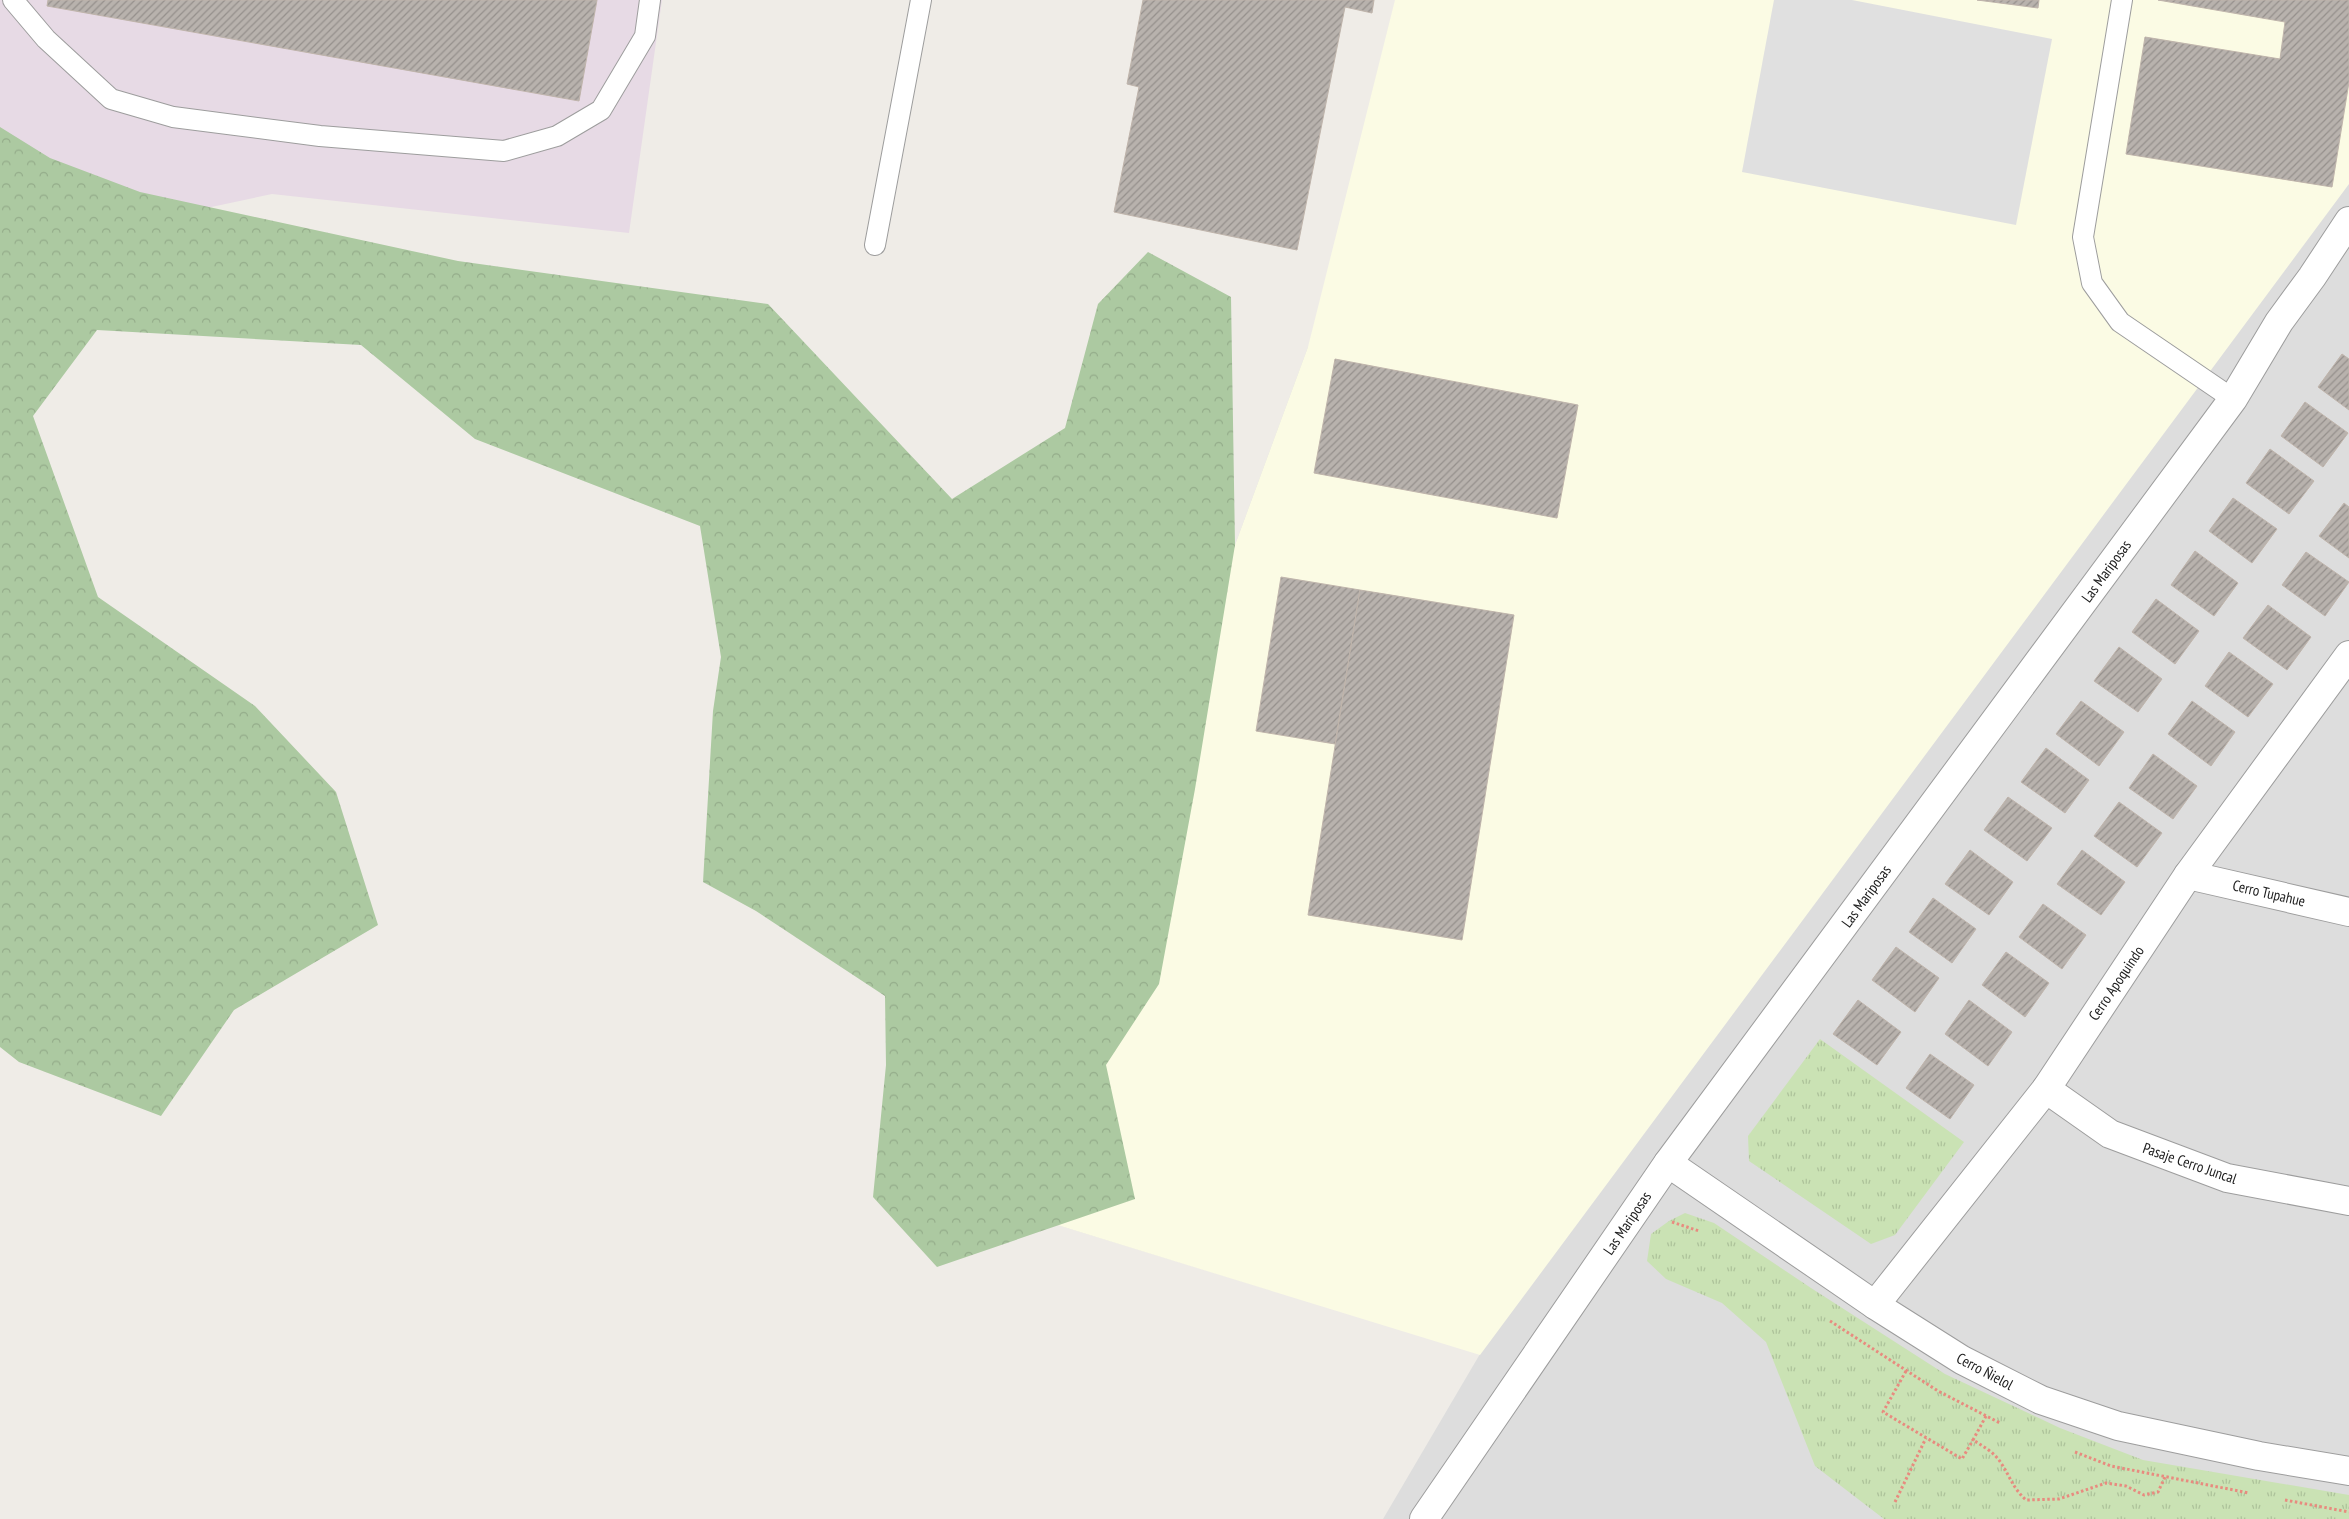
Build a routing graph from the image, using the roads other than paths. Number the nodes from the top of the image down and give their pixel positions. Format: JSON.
{"nodes":[{"id":1,"x":14,"y":0,"type":"edge"},
{"id":2,"x":650,"y":0,"type":"edge"},
{"id":3,"x":921,"y":0,"type":"edge"},
{"id":4,"x":2122,"y":0,"type":"edge"},
{"id":5,"x":2349,"y":222,"type":"edge"},
{"id":6,"x":876,"y":245,"type":"dead end"},
{"id":7,"x":2349,"y":246,"type":"edge"},
{"id":8,"x":2312,"y":277,"type":"junction"},
{"id":9,"x":2233,"y":399,"type":"junction"},
{"id":10,"x":2348,"y":656,"type":"edge"},
{"id":11,"x":2188,"y":875,"type":"junction"},
{"id":12,"x":2349,"y":912,"type":"edge"},
{"id":13,"x":2046,"y":1089,"type":"junction"},
{"id":14,"x":1668,"y":1163,"type":"junction"},
{"id":15,"x":2349,"y":1201,"type":"edge"},
{"id":16,"x":1876,"y":1305,"type":"junction"},
{"id":17,"x":2349,"y":1471,"type":"edge"},
{"id":18,"x":1424,"y":1519,"type":"edge"}],
"edges":[{"from":1,"to":2,"type":"lane"},
{"from":3,"to":6,"type":"lane"},
{"from":4,"to":9,"type":"lane"},
{"from":5,"to":8,"type":"street","name":"Las Mariposas"},
{"from":7,"to":8,"type":"street","name":"Las Mariposas"},
{"from":8,"to":9,"type":"street","name":"Las Mariposas"},
{"from":9,"to":14,"type":"street","name":"Las Mariposas"},
{"from":10,"to":11,"type":"street","name":"Cerro Apoquindo"},
{"from":11,"to":12,"type":"street","name":"Cerro Tupahue"},
{"from":11,"to":13,"type":"street","name":"Cerro Apoquindo"},
{"from":13,"to":15,"type":"street","name":"Pasaje Cerro Juncal"},
{"from":13,"to":16,"type":"street","name":"Cerro Apoquindo"},
{"from":14,"to":16,"type":"street","name":"Cerro Ñielol"},
{"from":14,"to":18,"type":"street","name":"Las Mariposas"},
{"from":16,"to":17,"type":"street","name":"Cerro Ñielol"}]}
